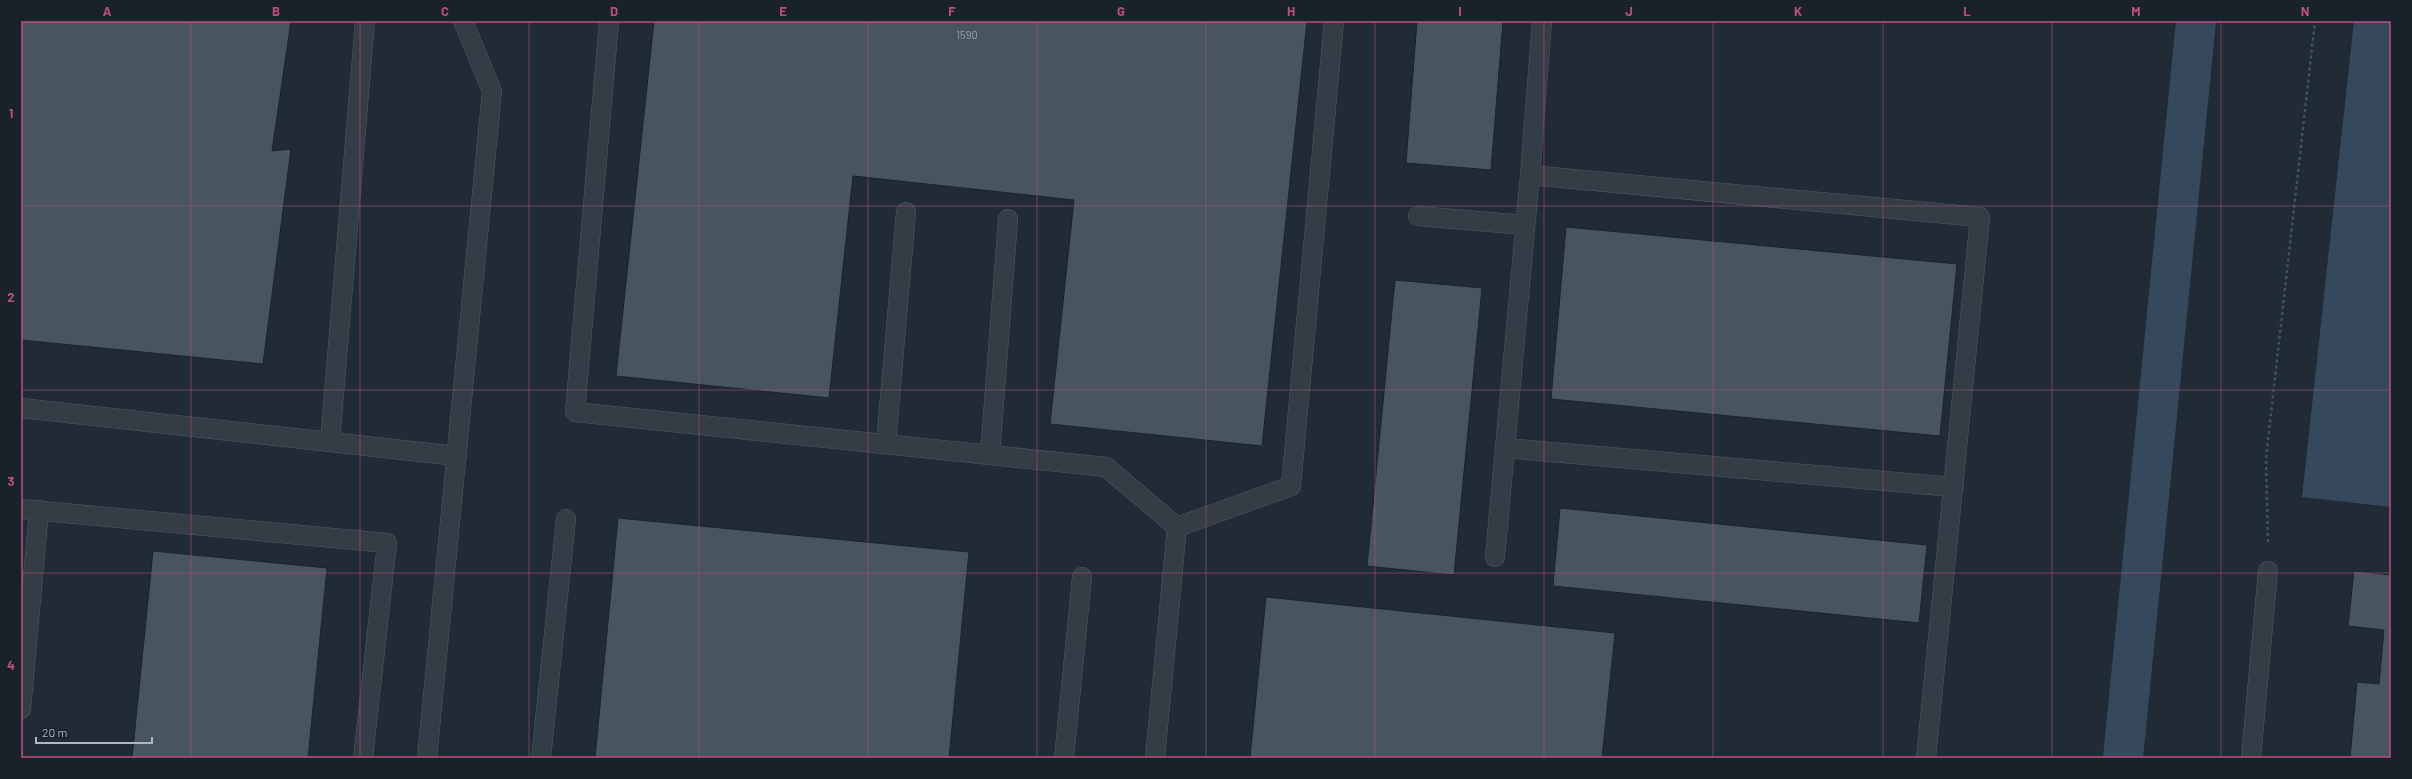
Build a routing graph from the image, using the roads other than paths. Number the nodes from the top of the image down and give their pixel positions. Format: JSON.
{"nodes":[{"id":1,"x":365,"y":21,"type":"edge"},
{"id":2,"x":463,"y":21,"type":"edge"},
{"id":3,"x":609,"y":21,"type":"edge"},
{"id":4,"x":1334,"y":21,"type":"edge"},
{"id":5,"x":1542,"y":21,"type":"edge"},
{"id":6,"x":1530,"y":176,"type":"junction"},
{"id":7,"x":906,"y":212,"type":"dead end"},
{"id":8,"x":1418,"y":216,"type":"dead end"},
{"id":9,"x":1008,"y":219,"type":"dead end"},
{"id":10,"x":1525,"y":225,"type":"junction"},
{"id":11,"x":21,"y":408,"type":"edge"},
{"id":12,"x":330,"y":442,"type":"junction"},
{"id":13,"x":886,"y":444,"type":"junction"},
{"id":14,"x":1505,"y":448,"type":"junction"},
{"id":15,"x":990,"y":455,"type":"junction"},
{"id":16,"x":457,"y":456,"type":"junction"},
{"id":17,"x":1954,"y":487,"type":"junction"},
{"id":18,"x":30,"y":509,"type":"edge"},
{"id":19,"x":566,"y":519,"type":"dead end"},
{"id":20,"x":1177,"y":527,"type":"junction"},
{"id":21,"x":1495,"y":557,"type":"dead end"},
{"id":22,"x":2268,"y":571,"type":"road end"},
{"id":23,"x":1082,"y":577,"type":"dead end"},
{"id":24,"x":21,"y":708,"type":"edge"},
{"id":25,"x":363,"y":758,"type":"edge"},
{"id":26,"x":427,"y":758,"type":"edge"},
{"id":27,"x":541,"y":758,"type":"edge"},
{"id":28,"x":1064,"y":758,"type":"edge"},
{"id":29,"x":1155,"y":758,"type":"edge"},
{"id":30,"x":1926,"y":758,"type":"edge"},
{"id":31,"x":2251,"y":758,"type":"edge"}],
"edges":[{"from":1,"to":12,"type":"lane"},
{"from":2,"to":16,"type":"lane"},
{"from":3,"to":13,"type":"lane"},
{"from":4,"to":20,"type":"lane"},
{"from":5,"to":6,"type":"lane"},
{"from":6,"to":10,"type":"lane"},
{"from":6,"to":17,"type":"lane"},
{"from":7,"to":13,"type":"lane"},
{"from":8,"to":10,"type":"lane"},
{"from":9,"to":15,"type":"lane"},
{"from":10,"to":14,"type":"lane"},
{"from":11,"to":12,"type":"lane"},
{"from":12,"to":16,"type":"lane"},
{"from":13,"to":15,"type":"lane"},
{"from":14,"to":17,"type":"lane"},
{"from":14,"to":21,"type":"lane"},
{"from":15,"to":20,"type":"lane"},
{"from":16,"to":26,"type":"lane"},
{"from":17,"to":30,"type":"lane"},
{"from":18,"to":24,"type":"lane"},
{"from":18,"to":25,"type":"lane"},
{"from":19,"to":27,"type":"lane"},
{"from":20,"to":29,"type":"lane"},
{"from":22,"to":31,"type":"lane"},
{"from":23,"to":28,"type":"lane"}]}
